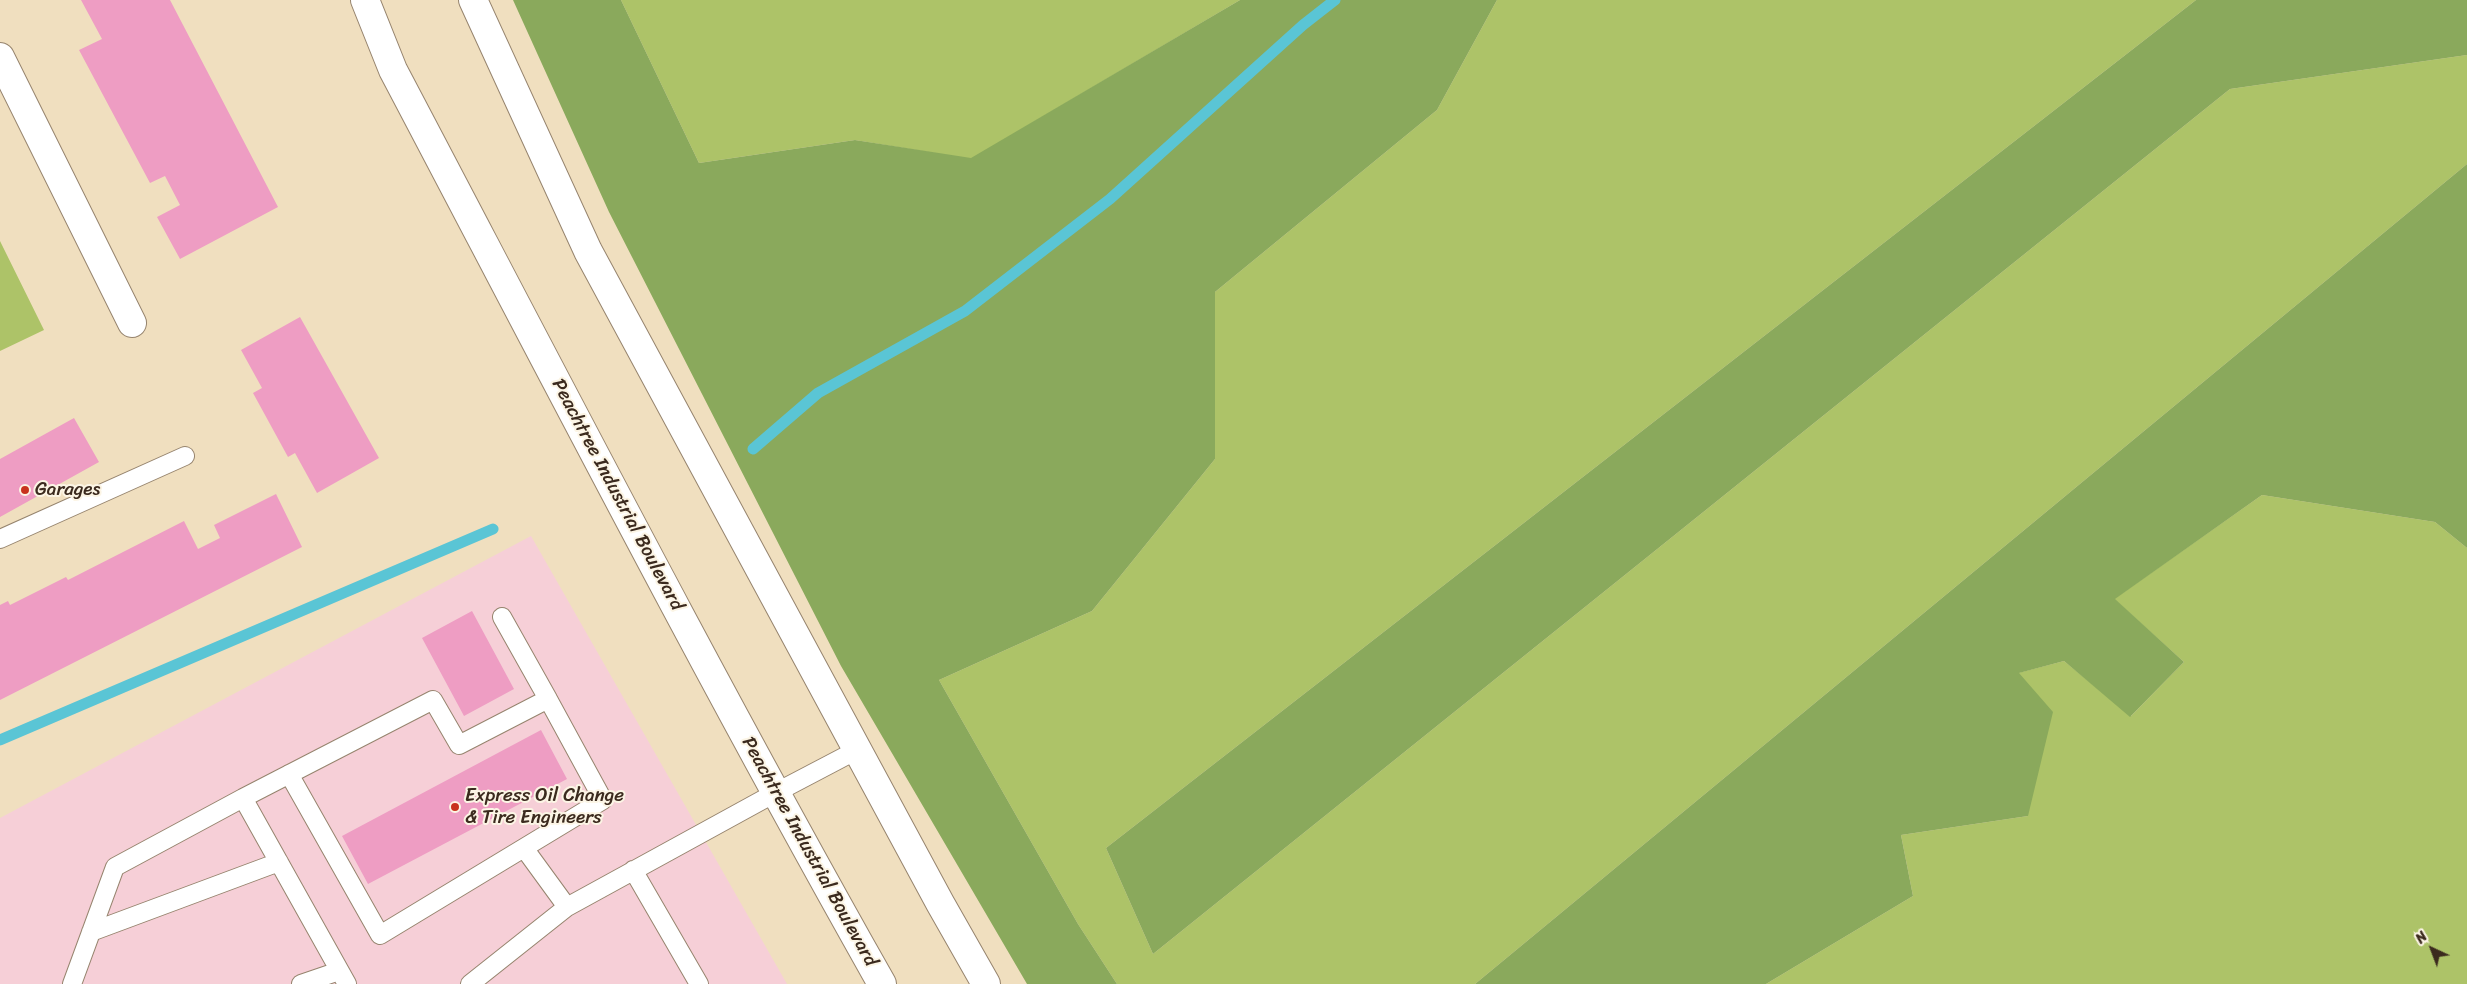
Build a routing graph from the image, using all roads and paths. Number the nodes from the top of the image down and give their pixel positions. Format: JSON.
{"nodes":[{"id":1,"x":365,"y":0,"type":"edge"},
{"id":2,"x":473,"y":0,"type":"edge"},
{"id":3,"x":0,"y":57,"type":"edge"},
{"id":4,"x":132,"y":323,"type":"dead end"},
{"id":5,"x":184,"y":456,"type":"dead end"},
{"id":6,"x":0,"y":539,"type":"edge"},
{"id":7,"x":502,"y":617,"type":"dead end"},
{"id":8,"x":548,"y":699,"type":"junction"},
{"id":9,"x":857,"y":750,"type":"junction"},
{"id":10,"x":289,"y":774,"type":"junction"},
{"id":11,"x":775,"y":793,"type":"junction"},
{"id":12,"x":243,"y":798,"type":"junction"},
{"id":13,"x":524,"y":848,"type":"junction"},
{"id":14,"x":278,"y":862,"type":"junction"},
{"id":15,"x":633,"y":870,"type":"junction"},
{"id":16,"x":567,"y":907,"type":"junction"},
{"id":17,"x":91,"y":932,"type":"junction"},
{"id":18,"x":343,"y":977,"type":"edge"},
{"id":19,"x":72,"y":984,"type":"edge"},
{"id":20,"x":301,"y":984,"type":"edge"},
{"id":21,"x":470,"y":984,"type":"edge"},
{"id":22,"x":699,"y":984,"type":"edge"},
{"id":23,"x":882,"y":984,"type":"edge"},
{"id":24,"x":986,"y":984,"type":"edge"}],
"edges":[{"from":1,"to":11,"type":"main road","name":"Peachtree Industrial Boulevard"},
{"from":2,"to":9,"type":"main road"},
{"from":3,"to":4,"type":"main road"},
{"from":5,"to":6,"type":"lane"},
{"from":7,"to":8,"type":"lane"},
{"from":8,"to":10,"type":"lane"},
{"from":8,"to":13,"type":"lane"},
{"from":9,"to":11,"type":"lane"},
{"from":9,"to":24,"type":"main road"},
{"from":10,"to":12,"type":"lane"},
{"from":10,"to":13,"type":"lane"},
{"from":11,"to":15,"type":"lane"},
{"from":11,"to":23,"type":"main road","name":"Peachtree Industrial Boulevard"},
{"from":12,"to":14,"type":"lane"},
{"from":12,"to":17,"type":"lane"},
{"from":13,"to":16,"type":"lane"},
{"from":14,"to":17,"type":"lane"},
{"from":14,"to":18,"type":"lane"},
{"from":15,"to":16,"type":"lane"},
{"from":15,"to":22,"type":"lane"},
{"from":16,"to":21,"type":"lane"},
{"from":17,"to":19,"type":"lane"},
{"from":18,"to":20,"type":"lane"}]}
